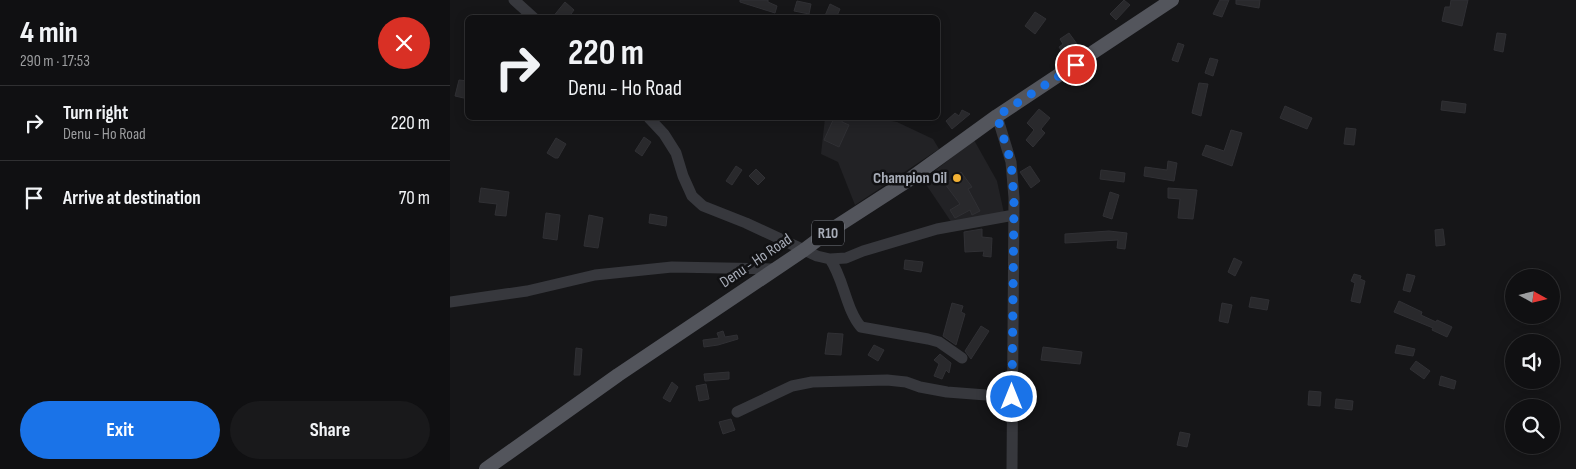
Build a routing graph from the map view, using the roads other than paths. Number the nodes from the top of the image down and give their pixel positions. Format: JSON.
{"nodes":[{"id":1,"x":514,"y":0,"type":"edge"},
{"id":2,"x":1172,"y":0,"type":"edge"},
{"id":3,"x":531,"y":15,"type":"edge"},
{"id":4,"x":997,"y":116,"type":"junction"},
{"id":5,"x":651,"y":120,"type":"edge"},
{"id":6,"x":1014,"y":215,"type":"junction"},
{"id":7,"x":804,"y":250,"type":"junction"},
{"id":8,"x":830,"y":259,"type":"junction"},
{"id":9,"x":775,"y":269,"type":"junction"},
{"id":10,"x":450,"y":302,"type":"edge"},
{"id":11,"x":962,"y":358,"type":"dead end"},
{"id":12,"x":1012,"y":397,"type":"junction"},
{"id":13,"x":737,"y":412,"type":"dead end"},
{"id":14,"x":486,"y":469,"type":"edge"},
{"id":15,"x":1012,"y":469,"type":"edge"}],
"edges":[{"from":1,"to":3,"type":"street"},
{"from":2,"to":4,"type":"main road","name":"Denu - Ho Road","number":"R10"},
{"from":4,"to":6,"type":"street"},
{"from":4,"to":7,"type":"main road","name":"Denu - Ho Road","number":"R10"},
{"from":5,"to":7,"type":"street"},
{"from":6,"to":8,"type":"street"},
{"from":6,"to":12,"type":"street"},
{"from":7,"to":8,"type":"street"},
{"from":7,"to":9,"type":"main road","name":"Denu - Ho Road","number":"R10"},
{"from":8,"to":11,"type":"street"},
{"from":9,"to":10,"type":"street"},
{"from":9,"to":14,"type":"main road","name":"Denu - Ho Road","number":"R10"},
{"from":12,"to":13,"type":"street"},
{"from":12,"to":15,"type":"street"}]}
